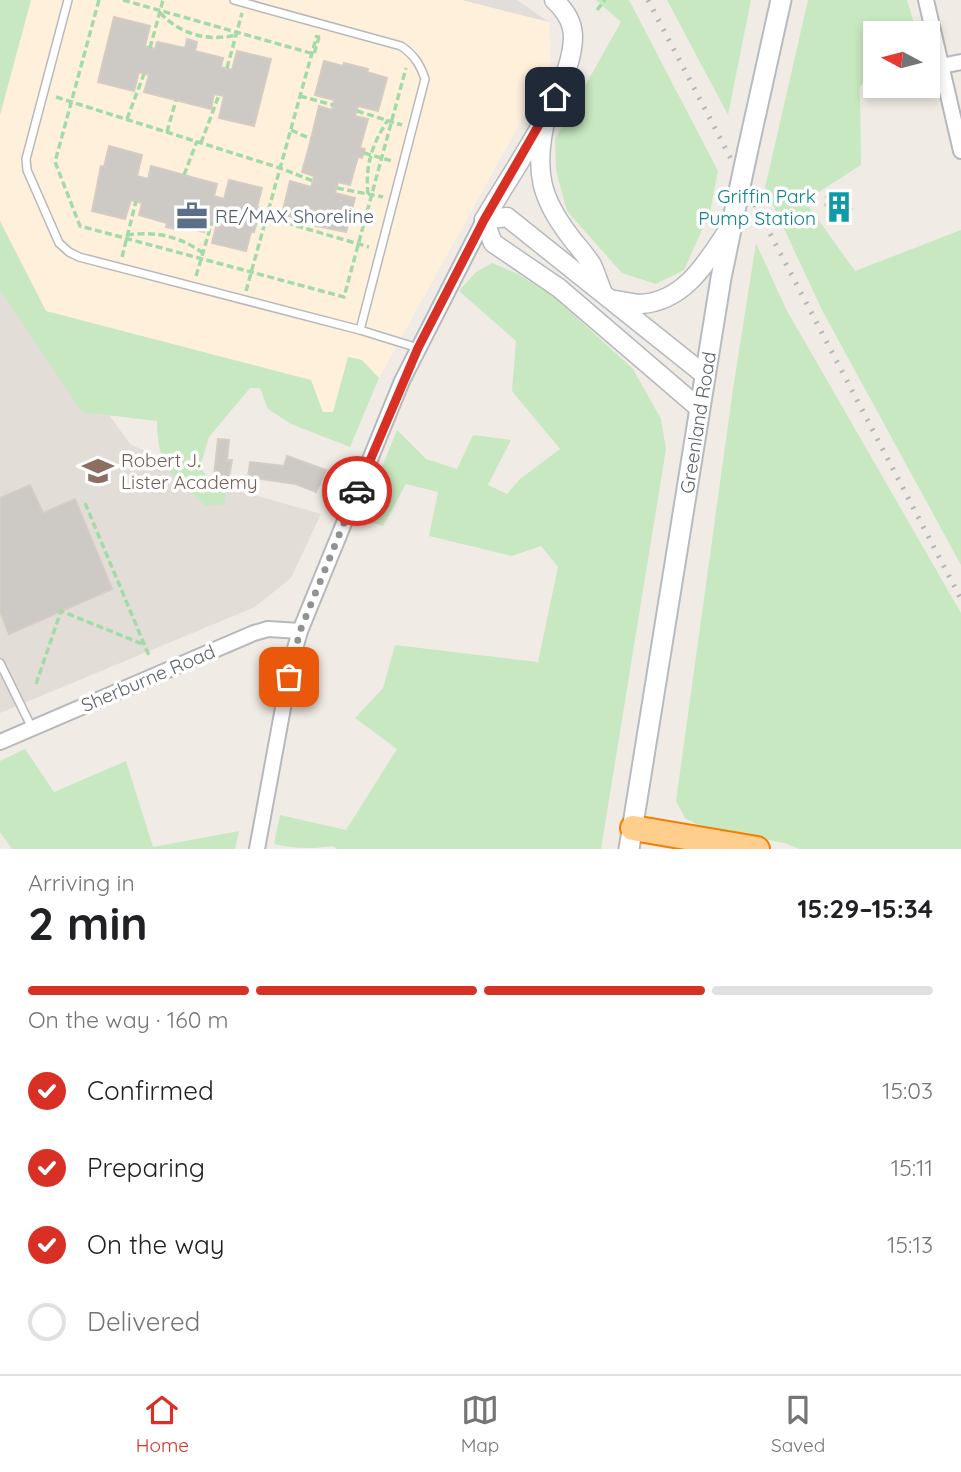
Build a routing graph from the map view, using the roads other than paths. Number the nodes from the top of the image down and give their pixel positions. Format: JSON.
{"nodes":[{"id":1,"x":68,"y":0,"type":"edge"},
{"id":2,"x":234,"y":0,"type":"edge"},
{"id":3,"x":554,"y":0,"type":"edge"},
{"id":4,"x":781,"y":0,"type":"edge"},
{"id":5,"x":926,"y":0,"type":"edge"},
{"id":6,"x":961,"y":62,"type":"edge"},
{"id":7,"x":941,"y":66,"type":"junction"},
{"id":8,"x":546,"y":114,"type":"junction"},
{"id":9,"x":961,"y":151,"type":"edge"},
{"id":10,"x":734,"y":215,"type":"junction"},
{"id":11,"x":484,"y":220,"type":"junction"},
{"id":12,"x":607,"y":297,"type":"junction"},
{"id":13,"x":360,"y":330,"type":"junction"},
{"id":14,"x":418,"y":348,"type":"junction"},
{"id":15,"x":706,"y":376,"type":"junction"},
{"id":16,"x":700,"y":409,"type":"junction"},
{"id":17,"x":300,"y":631,"type":"junction"},
{"id":18,"x":0,"y":663,"type":"edge"},
{"id":19,"x":32,"y":728,"type":"junction"},
{"id":20,"x":0,"y":742,"type":"edge"},
{"id":21,"x":631,"y":838,"type":"edge"},
{"id":22,"x":257,"y":849,"type":"edge"},
{"id":23,"x":757,"y":849,"type":"edge"}],
"edges":[{"from":1,"to":13,"type":"lane"},
{"from":2,"to":13,"type":"lane"},
{"from":3,"to":8,"type":"street"},
{"from":4,"to":10,"type":"main road","name":"Greenland Road","bridge":true},
{"from":5,"to":7,"type":"street"},
{"from":6,"to":7,"type":"street"},
{"from":7,"to":9,"type":"street"},
{"from":8,"to":11,"type":"street"},
{"from":8,"to":12,"type":"street"},
{"from":10,"to":12,"type":"street"},
{"from":10,"to":15,"type":"main road","name":"Greenland Road"},
{"from":11,"to":12,"type":"street"},
{"from":11,"to":14,"type":"street"},
{"from":11,"to":16,"type":"street"},
{"from":12,"to":15,"type":"street"},
{"from":13,"to":14,"type":"lane"},
{"from":14,"to":17,"type":"street"},
{"from":15,"to":16,"type":"main road","name":"Greenland Road"},
{"from":16,"to":21,"type":"main road","name":"Greenland Road"},
{"from":17,"to":19,"type":"street","name":"Sherburne Road"},
{"from":17,"to":22,"type":"street"},
{"from":18,"to":19,"type":"lane"},
{"from":19,"to":20,"type":"street","name":"Sherburne Road"},
{"from":21,"to":23,"type":"highway"}]}
